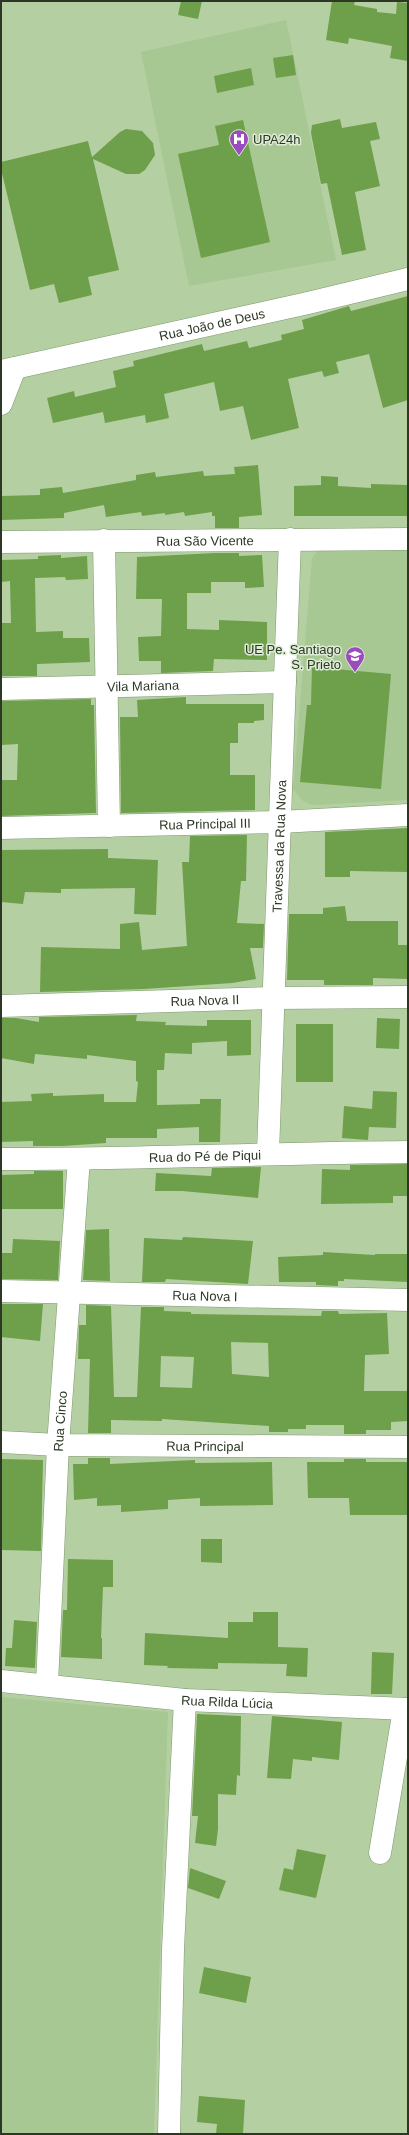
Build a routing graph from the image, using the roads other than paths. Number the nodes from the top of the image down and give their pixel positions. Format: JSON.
{"nodes":[{"id":1,"x":408,"y":279,"type":"edge"},
{"id":2,"x":8,"y":370,"type":"edge"},
{"id":3,"x":1,"y":404,"type":"edge"},
{"id":4,"x":290,"y":539,"type":"junction"},
{"id":5,"x":408,"y":539,"type":"edge"},
{"id":6,"x":104,"y":540,"type":"junction"},
{"id":7,"x":1,"y":542,"type":"edge"},
{"id":8,"x":285,"y":682,"type":"junction"},
{"id":9,"x":106,"y":686,"type":"junction"},
{"id":10,"x":1,"y":689,"type":"edge"},
{"id":11,"x":408,"y":815,"type":"edge"},
{"id":12,"x":280,"y":822,"type":"junction"},
{"id":13,"x":109,"y":826,"type":"junction"},
{"id":14,"x":1,"y":828,"type":"edge"},
{"id":15,"x":408,"y":997,"type":"edge"},
{"id":16,"x":273,"y":998,"type":"junction"},
{"id":17,"x":1,"y":1006,"type":"edge"},
{"id":18,"x":408,"y":1152,"type":"edge"},
{"id":19,"x":268,"y":1153,"type":"junction"},
{"id":20,"x":1,"y":1159,"type":"edge"},
{"id":21,"x":79,"y":1159,"type":"junction"},
{"id":22,"x":1,"y":1290,"type":"edge"},
{"id":23,"x":70,"y":1291,"type":"junction"},
{"id":24,"x":408,"y":1300,"type":"edge"},
{"id":25,"x":1,"y":1442,"type":"edge"},
{"id":26,"x":58,"y":1445,"type":"junction"},
{"id":27,"x":408,"y":1447,"type":"edge"},
{"id":28,"x":1,"y":1681,"type":"edge"},
{"id":29,"x":47,"y":1684,"type":"junction"},
{"id":30,"x":185,"y":1700,"type":"junction"},
{"id":31,"x":406,"y":1709,"type":"edge"},
{"id":32,"x":380,"y":1853,"type":"dead end"},
{"id":33,"x":169,"y":2134,"type":"edge"}],
"edges":[{"from":1,"to":2,"type":"street","name":"Rua João de Deus"},
{"from":2,"to":3,"type":"street"},
{"from":4,"to":5,"type":"street","name":"Rua São Vicente"},
{"from":4,"to":6,"type":"street","name":"Rua São Vicente"},
{"from":4,"to":8,"type":"street","name":"Travessa da Rua Nova"},
{"from":6,"to":7,"type":"street","name":"Rua São Vicente"},
{"from":6,"to":9,"type":"street"},
{"from":8,"to":9,"type":"street","name":"Vila Mariana"},
{"from":8,"to":12,"type":"street","name":"Travessa da Rua Nova"},
{"from":9,"to":10,"type":"street","name":"Vila Mariana"},
{"from":9,"to":13,"type":"street"},
{"from":11,"to":12,"type":"street","name":"Rua Principal III"},
{"from":12,"to":13,"type":"street","name":"Rua Principal III"},
{"from":12,"to":16,"type":"street","name":"Travessa da Rua Nova"},
{"from":13,"to":14,"type":"street","name":"Rua Principal III"},
{"from":15,"to":16,"type":"street","name":"Rua Nova II"},
{"from":16,"to":17,"type":"street","name":"Rua Nova II"},
{"from":16,"to":19,"type":"street","name":"Travessa da Rua Nova"},
{"from":18,"to":19,"type":"street","name":"Rua do Pé de Piqui"},
{"from":19,"to":21,"type":"street","name":"Rua do Pé de Piqui"},
{"from":20,"to":21,"type":"street","name":"Rua do Pé de Piqui"},
{"from":21,"to":23,"type":"street","name":"Rua Cinco"},
{"from":22,"to":23,"type":"street","name":"Rua Nova I"},
{"from":23,"to":24,"type":"street","name":"Rua Nova I"},
{"from":23,"to":26,"type":"street","name":"Rua Cinco"},
{"from":25,"to":26,"type":"street","name":"Rua Principal"},
{"from":26,"to":27,"type":"street","name":"Rua Principal"},
{"from":26,"to":29,"type":"street","name":"Rua Cinco"},
{"from":28,"to":29,"type":"street","name":"Rua Rilda Lúcia"},
{"from":29,"to":30,"type":"street","name":"Rua Rilda Lúcia"},
{"from":30,"to":31,"type":"street","name":"Rua Rilda Lúcia"},
{"from":30,"to":33,"type":"street"},
{"from":31,"to":32,"type":"street"}]}
